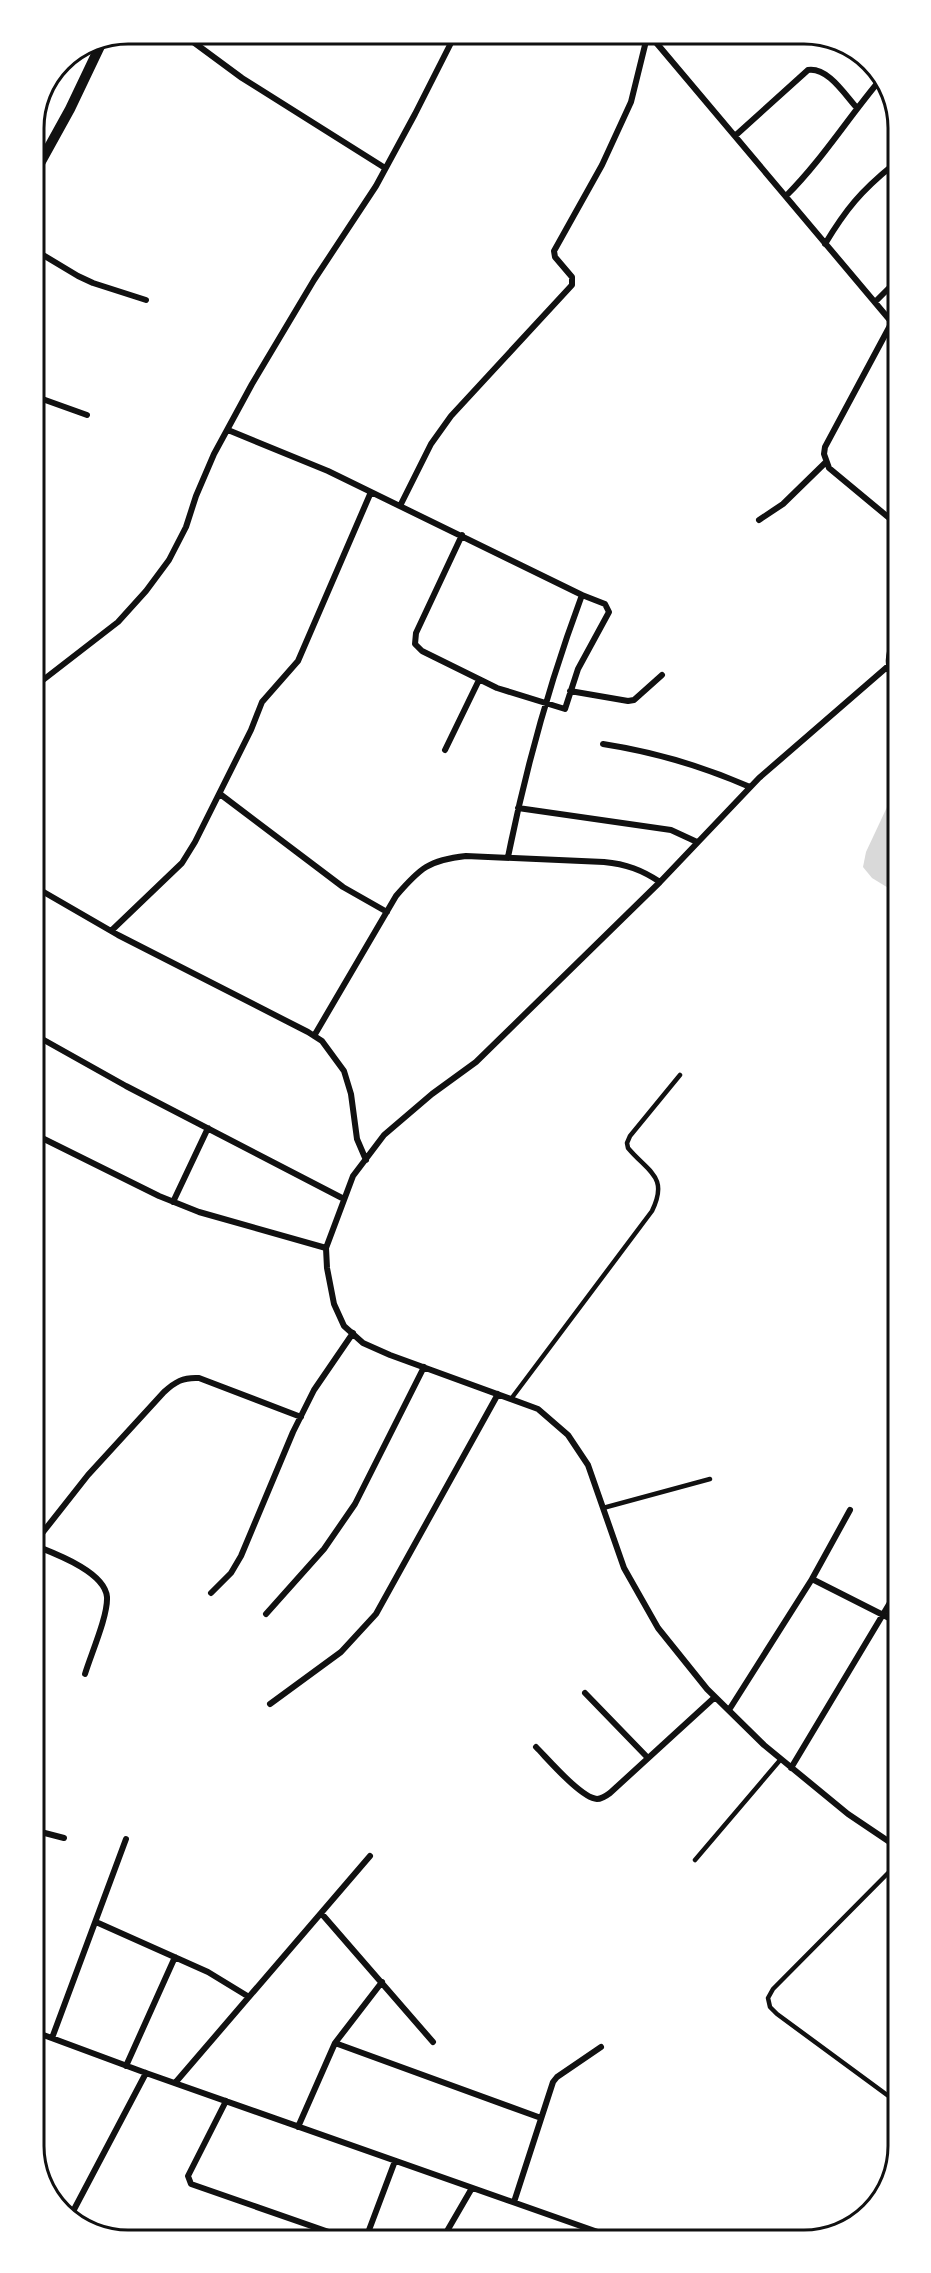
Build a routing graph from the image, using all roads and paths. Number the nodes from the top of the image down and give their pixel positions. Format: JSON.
{"nodes":[{"id":1,"x":196,"y":44,"type":"edge"},
{"id":2,"x":450,"y":44,"type":"edge"},
{"id":3,"x":645,"y":44,"type":"edge"},
{"id":4,"x":657,"y":44,"type":"edge"},
{"id":5,"x":99,"y":49,"type":"edge"},
{"id":6,"x":876,"y":85,"type":"edge"},
{"id":7,"x":857,"y":108,"type":"junction"},
{"id":8,"x":736,"y":135,"type":"junction"},
{"id":9,"x":44,"y":156,"type":"edge"},
{"id":10,"x":385,"y":168,"type":"junction"},
{"id":11,"x":888,"y":169,"type":"edge"},
{"id":12,"x":786,"y":196,"type":"junction"},
{"id":13,"x":825,"y":244,"type":"junction"},
{"id":14,"x":44,"y":255,"type":"edge"},
{"id":15,"x":888,"y":289,"type":"edge"},
{"id":16,"x":146,"y":300,"type":"dead end"},
{"id":17,"x":876,"y":302,"type":"junction"},
{"id":18,"x":888,"y":317,"type":"edge"},
{"id":19,"x":888,"y":332,"type":"edge"},
{"id":20,"x":44,"y":400,"type":"edge"},
{"id":21,"x":87,"y":415,"type":"dead end"},
{"id":22,"x":228,"y":430,"type":"junction"},
{"id":23,"x":825,"y":463,"type":"junction"},
{"id":24,"x":371,"y":492,"type":"junction"},
{"id":25,"x":400,"y":506,"type":"junction"},
{"id":26,"x":888,"y":517,"type":"edge"},
{"id":27,"x":759,"y":520,"type":"dead end"},
{"id":28,"x":462,"y":536,"type":"junction"},
{"id":29,"x":582,"y":595,"type":"junction"},
{"id":30,"x":888,"y":667,"type":"edge"},
{"id":31,"x":662,"y":675,"type":"dead end"},
{"id":32,"x":44,"y":679,"type":"edge"},
{"id":33,"x":479,"y":680,"type":"junction"},
{"id":34,"x":570,"y":691,"type":"junction"},
{"id":35,"x":544,"y":704,"type":"junction"},
{"id":36,"x":603,"y":744,"type":"dead end"},
{"id":37,"x":445,"y":750,"type":"dead end"},
{"id":38,"x":750,"y":788,"type":"junction"},
{"id":39,"x":220,"y":794,"type":"junction"},
{"id":40,"x":518,"y":808,"type":"junction"},
{"id":41,"x":698,"y":842,"type":"junction"},
{"id":42,"x":508,"y":857,"type":"junction"},
{"id":43,"x":660,"y":882,"type":"junction"},
{"id":44,"x":44,"y":892,"type":"edge"},
{"id":45,"x":387,"y":912,"type":"junction"},
{"id":46,"x":111,"y":931,"type":"junction"},
{"id":47,"x":314,"y":1036,"type":"junction"},
{"id":48,"x":44,"y":1040,"type":"edge"},
{"id":49,"x":680,"y":1076,"type":"dead end"},
{"id":50,"x":208,"y":1128,"type":"junction"},
{"id":51,"x":44,"y":1139,"type":"edge"},
{"id":52,"x":366,"y":1160,"type":"junction"},
{"id":53,"x":344,"y":1199,"type":"junction"},
{"id":54,"x":173,"y":1202,"type":"junction"},
{"id":55,"x":326,"y":1248,"type":"junction"},
{"id":56,"x":353,"y":1334,"type":"junction"},
{"id":57,"x":424,"y":1367,"type":"junction"},
{"id":58,"x":498,"y":1394,"type":"junction"},
{"id":59,"x":511,"y":1399,"type":"junction"},
{"id":60,"x":301,"y":1417,"type":"junction"},
{"id":61,"x":711,"y":1479,"type":"dead end"},
{"id":62,"x":603,"y":1508,"type":"junction"},
{"id":63,"x":850,"y":1510,"type":"dead end"},
{"id":64,"x":44,"y":1533,"type":"edge"},
{"id":65,"x":44,"y":1547,"type":"edge"},
{"id":66,"x":812,"y":1580,"type":"junction"},
{"id":67,"x":212,"y":1593,"type":"dead end"},
{"id":68,"x":888,"y":1606,"type":"edge"},
{"id":69,"x":266,"y":1614,"type":"dead end"},
{"id":70,"x":883,"y":1615,"type":"junction"},
{"id":71,"x":888,"y":1618,"type":"edge"},
{"id":72,"x":85,"y":1674,"type":"dead end"},
{"id":73,"x":585,"y":1693,"type":"dead end"},
{"id":74,"x":715,"y":1697,"type":"junction"},
{"id":75,"x":270,"y":1704,"type":"dead end"},
{"id":76,"x":729,"y":1710,"type":"junction"},
{"id":77,"x":536,"y":1747,"type":"dead end"},
{"id":78,"x":648,"y":1758,"type":"junction"},
{"id":79,"x":781,"y":1759,"type":"junction"},
{"id":80,"x":791,"y":1768,"type":"junction"},
{"id":81,"x":44,"y":1833,"type":"edge"},
{"id":82,"x":64,"y":1838,"type":"dead end"},
{"id":83,"x":126,"y":1839,"type":"dead end"},
{"id":84,"x":888,"y":1841,"type":"edge"},
{"id":85,"x":370,"y":1856,"type":"dead end"},
{"id":86,"x":694,"y":1860,"type":"dead end"},
{"id":87,"x":888,"y":1873,"type":"edge"},
{"id":88,"x":321,"y":1913,"type":"junction"},
{"id":89,"x":96,"y":1922,"type":"junction"},
{"id":90,"x":175,"y":1957,"type":"junction"},
{"id":91,"x":382,"y":1982,"type":"junction"},
{"id":92,"x":249,"y":1997,"type":"junction"},
{"id":93,"x":44,"y":2035,"type":"edge"},
{"id":94,"x":52,"y":2038,"type":"junction"},
{"id":95,"x":434,"y":2042,"type":"dead end"},
{"id":96,"x":335,"y":2043,"type":"junction"},
{"id":97,"x":601,"y":2047,"type":"dead end"},
{"id":98,"x":126,"y":2066,"type":"junction"},
{"id":99,"x":146,"y":2073,"type":"junction"},
{"id":100,"x":175,"y":2084,"type":"junction"},
{"id":101,"x":888,"y":2096,"type":"edge"},
{"id":102,"x":226,"y":2101,"type":"junction"},
{"id":103,"x":541,"y":2118,"type":"junction"},
{"id":104,"x":298,"y":2127,"type":"junction"},
{"id":105,"x":395,"y":2161,"type":"junction"},
{"id":106,"x":472,"y":2188,"type":"junction"},
{"id":107,"x":514,"y":2202,"type":"junction"},
{"id":108,"x":74,"y":2210,"type":"edge"},
{"id":109,"x":321,"y":2229,"type":"edge"},
{"id":110,"x":369,"y":2229,"type":"edge"},
{"id":111,"x":448,"y":2229,"type":"edge"},
{"id":112,"x":589,"y":2230,"type":"edge"}],
"edges":[{"from":1,"to":10,"type":"street"},
{"from":2,"to":10,"type":"street"},
{"from":3,"to":25,"type":"street"},
{"from":4,"to":8,"type":"street"},
{"from":5,"to":9,"type":"street"},
{"from":6,"to":7,"type":"street"},
{"from":7,"to":8,"type":"street"},
{"from":7,"to":12,"type":"street"},
{"from":8,"to":12,"type":"street"},
{"from":10,"to":22,"type":"street"},
{"from":11,"to":13,"type":"street"},
{"from":12,"to":13,"type":"street"},
{"from":13,"to":17,"type":"street"},
{"from":14,"to":16,"type":"street"},
{"from":15,"to":17,"type":"street"},
{"from":17,"to":18,"type":"street"},
{"from":19,"to":23,"type":"street"},
{"from":20,"to":21,"type":"street"},
{"from":22,"to":24,"type":"street"},
{"from":22,"to":32,"type":"street"},
{"from":23,"to":26,"type":"street"},
{"from":23,"to":27,"type":"street"},
{"from":24,"to":25,"type":"street"},
{"from":24,"to":39,"type":"street"},
{"from":25,"to":28,"type":"street"},
{"from":28,"to":29,"type":"street"},
{"from":28,"to":33,"type":"street"},
{"from":29,"to":34,"type":"street"},
{"from":29,"to":35,"type":"street"},
{"from":30,"to":38,"type":"street"},
{"from":31,"to":34,"type":"street"},
{"from":33,"to":35,"type":"street"},
{"from":33,"to":37,"type":"street"},
{"from":34,"to":35,"type":"street"},
{"from":35,"to":40,"type":"street"},
{"from":36,"to":38,"type":"street"},
{"from":38,"to":41,"type":"street"},
{"from":39,"to":45,"type":"street"},
{"from":39,"to":46,"type":"street"},
{"from":40,"to":41,"type":"street"},
{"from":40,"to":42,"type":"street"},
{"from":41,"to":43,"type":"street"},
{"from":42,"to":43,"type":"street"},
{"from":42,"to":45,"type":"street"},
{"from":43,"to":52,"type":"street"},
{"from":44,"to":46,"type":"street"},
{"from":45,"to":47,"type":"street"},
{"from":46,"to":47,"type":"street"},
{"from":47,"to":52,"type":"street"},
{"from":48,"to":50,"type":"street"},
{"from":49,"to":59,"type":"lane"},
{"from":50,"to":53,"type":"street"},
{"from":50,"to":54,"type":"street"},
{"from":51,"to":54,"type":"street"},
{"from":52,"to":53,"type":"street"},
{"from":53,"to":55,"type":"street"},
{"from":54,"to":55,"type":"street"},
{"from":55,"to":56,"type":"street"},
{"from":56,"to":57,"type":"street"},
{"from":56,"to":60,"type":"street"},
{"from":57,"to":58,"type":"street"},
{"from":57,"to":69,"type":"street"},
{"from":58,"to":59,"type":"street"},
{"from":58,"to":75,"type":"street"},
{"from":59,"to":62,"type":"street"},
{"from":60,"to":64,"type":"street"},
{"from":60,"to":67,"type":"street"},
{"from":61,"to":62,"type":"lane"},
{"from":62,"to":74,"type":"street"},
{"from":63,"to":66,"type":"street"},
{"from":65,"to":72,"type":"street"},
{"from":66,"to":70,"type":"street"},
{"from":66,"to":76,"type":"street"},
{"from":68,"to":70,"type":"street"},
{"from":70,"to":71,"type":"street"},
{"from":70,"to":80,"type":"street"},
{"from":73,"to":78,"type":"street"},
{"from":74,"to":76,"type":"street"},
{"from":74,"to":78,"type":"street"},
{"from":76,"to":79,"type":"street"},
{"from":77,"to":78,"type":"street"},
{"from":79,"to":80,"type":"street"},
{"from":79,"to":86,"type":"lane"},
{"from":80,"to":84,"type":"street"},
{"from":81,"to":82,"type":"street"},
{"from":83,"to":89,"type":"street"},
{"from":85,"to":88,"type":"street"},
{"from":87,"to":101,"type":"lane"},
{"from":88,"to":91,"type":"street"},
{"from":88,"to":92,"type":"street"},
{"from":89,"to":90,"type":"street"},
{"from":89,"to":94,"type":"street"},
{"from":90,"to":92,"type":"street"},
{"from":90,"to":98,"type":"street"},
{"from":91,"to":95,"type":"street"},
{"from":91,"to":96,"type":"street"},
{"from":92,"to":100,"type":"street"},
{"from":93,"to":94,"type":"street"},
{"from":94,"to":98,"type":"street"},
{"from":96,"to":103,"type":"street"},
{"from":96,"to":104,"type":"street"},
{"from":97,"to":103,"type":"street"},
{"from":98,"to":99,"type":"street"},
{"from":99,"to":100,"type":"street"},
{"from":99,"to":108,"type":"street"},
{"from":100,"to":102,"type":"street"},
{"from":102,"to":104,"type":"street"},
{"from":102,"to":109,"type":"street"},
{"from":103,"to":107,"type":"street"},
{"from":104,"to":105,"type":"street"},
{"from":105,"to":106,"type":"street"},
{"from":105,"to":110,"type":"street"},
{"from":106,"to":107,"type":"street"},
{"from":106,"to":111,"type":"street"},
{"from":107,"to":112,"type":"street"}]}
